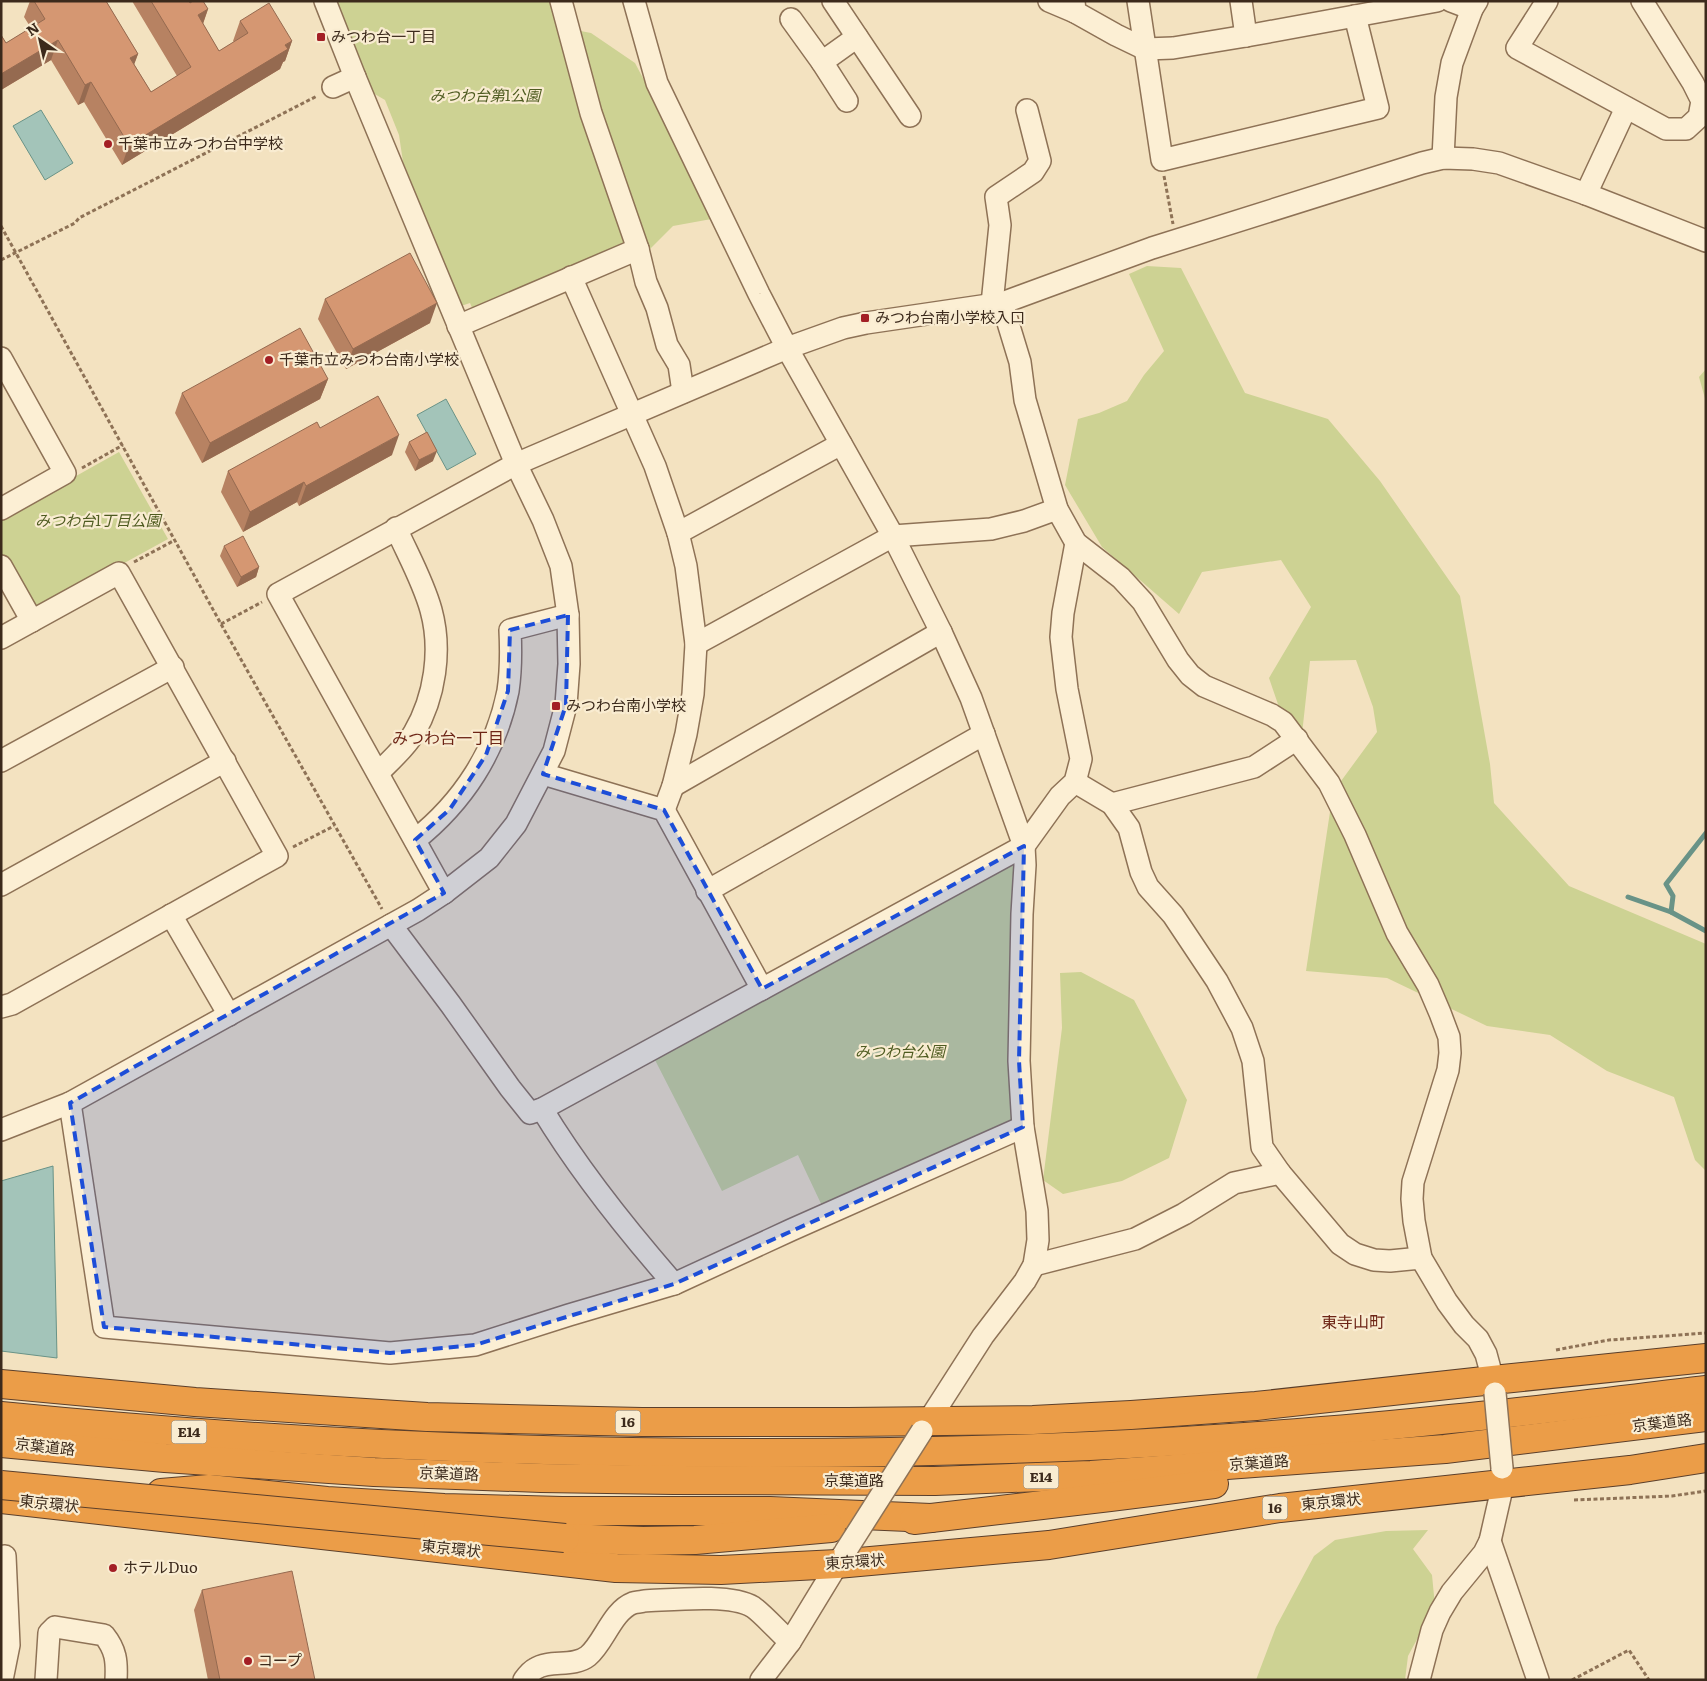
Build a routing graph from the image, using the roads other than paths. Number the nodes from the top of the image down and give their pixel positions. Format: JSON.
{"nodes":[{"id":1,"x":325,"y":1,"type":"edge"},
{"id":2,"x":561,"y":1,"type":"edge"},
{"id":3,"x":833,"y":1,"type":"edge"},
{"id":4,"x":1049,"y":1,"type":"edge"},
{"id":5,"x":1138,"y":1,"type":"edge"},
{"id":6,"x":1241,"y":1,"type":"edge"},
{"id":7,"x":1437,"y":1,"type":"edge"},
{"id":8,"x":1451,"y":1,"type":"edge"},
{"id":9,"x":1547,"y":1,"type":"edge"},
{"id":10,"x":1642,"y":1,"type":"edge"},
{"id":11,"x":1474,"y":5,"type":"edge"},
{"id":12,"x":639,"y":7,"type":"edge"},
{"id":13,"x":1074,"y":7,"type":"edge"},
{"id":14,"x":1355,"y":16,"type":"junction"},
{"id":15,"x":791,"y":19,"type":"dead end"},
{"id":16,"x":1246,"y":36,"type":"junction"},
{"id":17,"x":857,"y":37,"type":"junction"},
{"id":18,"x":1145,"y":49,"type":"junction"},
{"id":19,"x":822,"y":62,"type":"junction"},
{"id":20,"x":355,"y":78,"type":"junction"},
{"id":21,"x":333,"y":88,"type":"road end"},
{"id":22,"x":847,"y":100,"type":"dead end"},
{"id":23,"x":1626,"y":108,"type":"junction"},
{"id":24,"x":1027,"y":110,"type":"dead end"},
{"id":25,"x":910,"y":116,"type":"dead end"},
{"id":26,"x":1443,"y":158,"type":"junction"},
{"id":27,"x":1586,"y":194,"type":"junction"},
{"id":28,"x":1706,"y":241,"type":"edge"},
{"id":29,"x":638,"y":249,"type":"junction"},
{"id":30,"x":571,"y":277,"type":"junction"},
{"id":31,"x":997,"y":304,"type":"junction"},
{"id":32,"x":458,"y":326,"type":"junction"},
{"id":33,"x":787,"y":348,"type":"junction"},
{"id":34,"x":1,"y":358,"type":"edge"},
{"id":35,"x":8,"y":383,"type":"edge"},
{"id":36,"x":683,"y":392,"type":"junction"},
{"id":37,"x":631,"y":414,"type":"junction"},
{"id":38,"x":841,"y":444,"type":"junction"},
{"id":39,"x":516,"y":464,"type":"junction"},
{"id":40,"x":1,"y":509,"type":"edge"},
{"id":41,"x":1057,"y":509,"type":"junction"},
{"id":42,"x":396,"y":528,"type":"junction"},
{"id":43,"x":678,"y":533,"type":"junction"},
{"id":44,"x":893,"y":536,"type":"junction"},
{"id":45,"x":1076,"y":543,"type":"junction"},
{"id":46,"x":1,"y":566,"type":"edge"},
{"id":47,"x":568,"y":615,"type":"junction"},
{"id":48,"x":32,"y":621,"type":"junction"},
{"id":49,"x":942,"y":632,"type":"junction"},
{"id":50,"x":1,"y":638,"type":"edge"},
{"id":51,"x":696,"y":644,"type":"junction"},
{"id":52,"x":173,"y":667,"type":"junction"},
{"id":53,"x":984,"y":734,"type":"junction"},
{"id":54,"x":1297,"y":739,"type":"junction"},
{"id":55,"x":225,"y":761,"type":"junction"},
{"id":56,"x":1,"y":762,"type":"edge"},
{"id":57,"x":378,"y":773,"type":"junction"},
{"id":58,"x":544,"y":774,"type":"junction"},
{"id":59,"x":1075,"y":782,"type":"junction"},
{"id":60,"x":673,"y":786,"type":"junction"},
{"id":61,"x":1112,"y":804,"type":"junction"},
{"id":62,"x":664,"y":810,"type":"junction"},
{"id":63,"x":415,"y":840,"type":"junction"},
{"id":64,"x":1024,"y":846,"type":"junction"},
{"id":65,"x":1,"y":885,"type":"edge"},
{"id":66,"x":708,"y":891,"type":"junction"},
{"id":67,"x":444,"y":893,"type":"junction"},
{"id":68,"x":170,"y":915,"type":"junction"},
{"id":69,"x":391,"y":925,"type":"junction"},
{"id":70,"x":762,"y":990,"type":"junction"},
{"id":71,"x":1,"y":1007,"type":"edge"},
{"id":72,"x":229,"y":1015,"type":"junction"},
{"id":73,"x":70,"y":1103,"type":"junction"},
{"id":74,"x":542,"y":1109,"type":"junction"},
{"id":75,"x":1023,"y":1126,"type":"junction"},
{"id":76,"x":1,"y":1130,"type":"edge"},
{"id":77,"x":1280,"y":1173,"type":"junction"},
{"id":78,"x":1421,"y":1258,"type":"junction"},
{"id":79,"x":1034,"y":1265,"type":"junction"},
{"id":80,"x":674,"y":1284,"type":"junction"},
{"id":81,"x":1706,"y":1358,"type":"edge"},
{"id":82,"x":1,"y":1384,"type":"edge"},
{"id":83,"x":1494,"y":1386,"type":"junction"},
{"id":84,"x":1706,"y":1390,"type":"edge"},
{"id":85,"x":1,"y":1416,"type":"edge"},
{"id":86,"x":1706,"y":1418,"type":"edge"},
{"id":87,"x":925,"y":1426,"type":"junction"},
{"id":88,"x":1,"y":1442,"type":"edge"},
{"id":89,"x":1445,"y":1449,"type":"junction"},
{"id":90,"x":1706,"y":1458,"type":"edge"},
{"id":91,"x":1502,"y":1476,"type":"junction"},
{"id":92,"x":1,"y":1485,"type":"edge"},
{"id":93,"x":1,"y":1499,"type":"edge"},
{"id":94,"x":35,"y":1502,"type":"junction"},
{"id":95,"x":931,"y":1518,"type":"junction"},
{"id":96,"x":1490,"y":1540,"type":"junction"},
{"id":97,"x":5,"y":1556,"type":"dead end"},
{"id":98,"x":841,"y":1558,"type":"junction"},
{"id":99,"x":790,"y":1642,"type":"junction"},
{"id":100,"x":2,"y":1680,"type":"edge"},
{"id":101,"x":46,"y":1680,"type":"edge"},
{"id":102,"x":116,"y":1680,"type":"edge"},
{"id":103,"x":524,"y":1680,"type":"edge"},
{"id":104,"x":761,"y":1680,"type":"edge"},
{"id":105,"x":1419,"y":1680,"type":"edge"},
{"id":106,"x":1538,"y":1680,"type":"edge"}],
"edges":[{"from":1,"to":20,"type":"street"},
{"from":2,"to":29,"type":"street"},
{"from":3,"to":17,"type":"street"},
{"from":4,"to":13,"type":"street"},
{"from":5,"to":18,"type":"street"},
{"from":6,"to":16,"type":"street"},
{"from":7,"to":14,"type":"street"},
{"from":8,"to":11,"type":"street"},
{"from":9,"to":23,"type":"street"},
{"from":10,"to":23,"type":"street"},
{"from":11,"to":26,"type":"street"},
{"from":12,"to":33,"type":"street"},
{"from":13,"to":18,"type":"street"},
{"from":14,"to":16,"type":"street"},
{"from":14,"to":18,"type":"street"},
{"from":15,"to":19,"type":"street"},
{"from":16,"to":18,"type":"street"},
{"from":17,"to":19,"type":"street"},
{"from":17,"to":25,"type":"street"},
{"from":19,"to":22,"type":"street"},
{"from":20,"to":21,"type":"street"},
{"from":20,"to":32,"type":"street"},
{"from":23,"to":27,"type":"street"},
{"from":24,"to":31,"type":"street"},
{"from":26,"to":27,"type":"street"},
{"from":26,"to":31,"type":"street"},
{"from":27,"to":28,"type":"street"},
{"from":29,"to":30,"type":"street"},
{"from":29,"to":36,"type":"street"},
{"from":30,"to":32,"type":"street"},
{"from":30,"to":37,"type":"street"},
{"from":31,"to":33,"type":"street"},
{"from":31,"to":41,"type":"street"},
{"from":32,"to":39,"type":"street"},
{"from":33,"to":36,"type":"street"},
{"from":33,"to":38,"type":"street"},
{"from":34,"to":35,"type":"street"},
{"from":35,"to":40,"type":"street"},
{"from":36,"to":37,"type":"street"},
{"from":37,"to":39,"type":"street"},
{"from":37,"to":43,"type":"street"},
{"from":38,"to":43,"type":"street"},
{"from":38,"to":44,"type":"street"},
{"from":39,"to":42,"type":"street"},
{"from":39,"to":47,"type":"street"},
{"from":41,"to":44,"type":"street"},
{"from":41,"to":45,"type":"street"},
{"from":42,"to":57,"type":"street"},
{"from":42,"to":57,"type":"street"},
{"from":43,"to":51,"type":"street"},
{"from":44,"to":49,"type":"street"},
{"from":44,"to":51,"type":"street"},
{"from":45,"to":54,"type":"street"},
{"from":45,"to":59,"type":"street"},
{"from":46,"to":48,"type":"street"},
{"from":47,"to":58,"type":"street"},
{"from":47,"to":63,"type":"street"},
{"from":48,"to":50,"type":"street"},
{"from":48,"to":52,"type":"street"},
{"from":49,"to":53,"type":"street"},
{"from":49,"to":60,"type":"street"},
{"from":51,"to":60,"type":"street"},
{"from":52,"to":55,"type":"street"},
{"from":52,"to":56,"type":"street"},
{"from":53,"to":64,"type":"street"},
{"from":53,"to":66,"type":"street"},
{"from":54,"to":61,"type":"street"},
{"from":54,"to":78,"type":"street"},
{"from":55,"to":65,"type":"street"},
{"from":55,"to":68,"type":"street"},
{"from":57,"to":63,"type":"street"},
{"from":58,"to":62,"type":"street"},
{"from":58,"to":67,"type":"street"},
{"from":59,"to":61,"type":"street"},
{"from":59,"to":64,"type":"street"},
{"from":60,"to":62,"type":"street"},
{"from":61,"to":77,"type":"street"},
{"from":62,"to":66,"type":"street"},
{"from":63,"to":67,"type":"street"},
{"from":64,"to":70,"type":"street"},
{"from":64,"to":75,"type":"street"},
{"from":66,"to":70,"type":"street"},
{"from":67,"to":69,"type":"street"},
{"from":68,"to":71,"type":"street"},
{"from":68,"to":72,"type":"street"},
{"from":69,"to":72,"type":"street"},
{"from":69,"to":74,"type":"street"},
{"from":70,"to":74,"type":"street"},
{"from":72,"to":73,"type":"street"},
{"from":73,"to":76,"type":"street"},
{"from":73,"to":80,"type":"street"},
{"from":74,"to":80,"type":"street"},
{"from":75,"to":79,"type":"street"},
{"from":75,"to":80,"type":"street"},
{"from":77,"to":78,"type":"street"},
{"from":77,"to":79,"type":"street"},
{"from":78,"to":83,"type":"street"},
{"from":79,"to":87,"type":"street"},
{"from":81,"to":83,"type":"highway","number":"16"},
{"from":82,"to":87,"type":"highway","number":"16"},
{"from":83,"to":87,"type":"highway","number":"16"},
{"from":83,"to":91,"type":"street","bridge":true},
{"from":84,"to":85,"type":"highway","name":"京葉道路","number":"E14"},
{"from":86,"to":89,"type":"highway","name":"京葉道路","number":"E14"},
{"from":87,"to":98,"type":"street","bridge":true},
{"from":88,"to":89,"type":"highway","name":"京葉道路","number":"E14"},
{"from":89,"to":95,"type":"highway"},
{"from":90,"to":91,"type":"highway","name":"東京環状","number":"16"},
{"from":91,"to":96,"type":"street"},
{"from":91,"to":98,"type":"highway","name":"東京環状","number":"16"},
{"from":92,"to":95,"type":"highway","bridge":true},
{"from":93,"to":94,"type":"highway","name":"東京環状","number":"16"},
{"from":94,"to":95,"type":"highway"},
{"from":94,"to":98,"type":"highway","name":"東京環状","number":"16"},
{"from":96,"to":105,"type":"street"},
{"from":96,"to":106,"type":"street"},
{"from":97,"to":100,"type":"street"},
{"from":98,"to":99,"type":"street"},
{"from":99,"to":103,"type":"street"},
{"from":99,"to":104,"type":"street"},
{"from":101,"to":102,"type":"street"}]}
